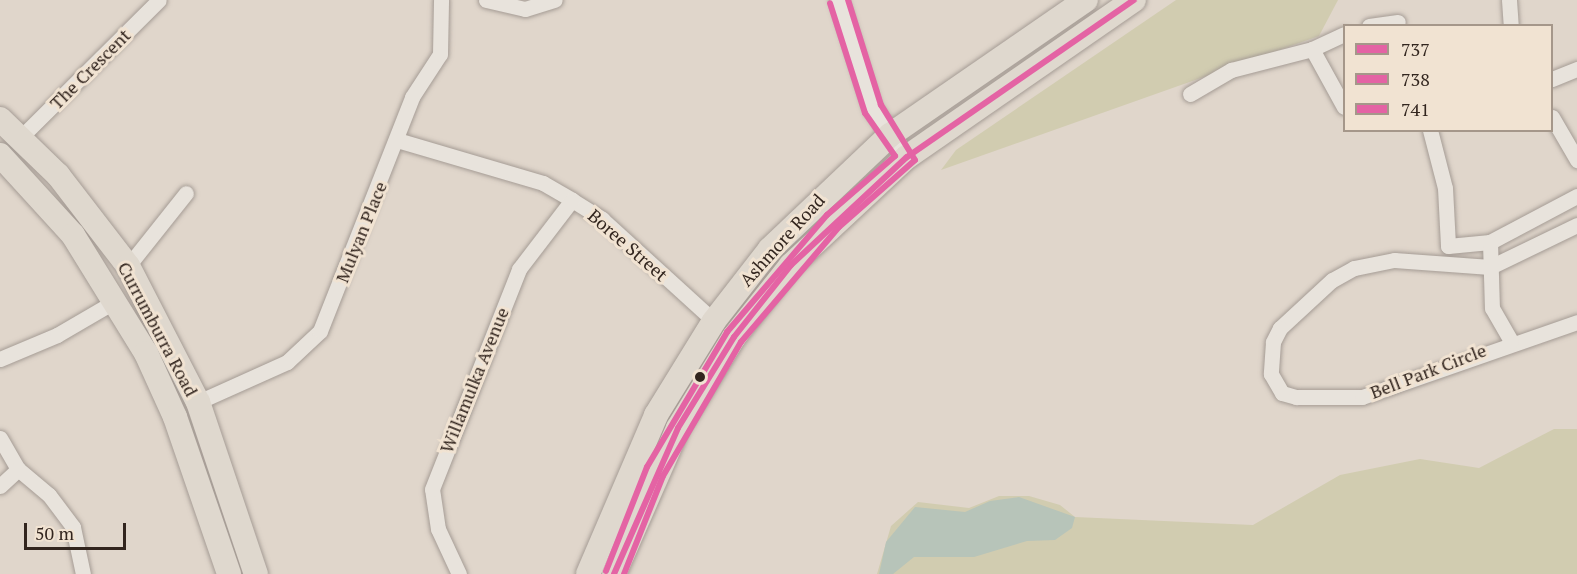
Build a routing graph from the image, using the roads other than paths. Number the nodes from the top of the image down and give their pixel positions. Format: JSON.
{"nodes":[{"id":1,"x":159,"y":0,"type":"edge"},
{"id":2,"x":441,"y":0,"type":"edge"},
{"id":3,"x":486,"y":0,"type":"edge"},
{"id":4,"x":555,"y":0,"type":"edge"},
{"id":5,"x":839,"y":0,"type":"edge"},
{"id":6,"x":1086,"y":0,"type":"edge"},
{"id":7,"x":1134,"y":0,"type":"edge"},
{"id":8,"x":1509,"y":0,"type":"edge"},
{"id":9,"x":1398,"y":22,"type":"dead end"},
{"id":10,"x":1384,"y":24,"type":"edge"},
{"id":11,"x":1511,"y":24,"type":"edge"},
{"id":12,"x":1343,"y":34,"type":"edge"},
{"id":13,"x":1312,"y":49,"type":"junction"},
{"id":14,"x":1577,"y":69,"type":"edge"},
{"id":15,"x":1553,"y":78,"type":"edge"},
{"id":16,"x":1190,"y":94,"type":"dead end"},
{"id":17,"x":1343,"y":105,"type":"edge"},
{"id":18,"x":0,"y":119,"type":"edge"},
{"id":19,"x":1553,"y":120,"type":"edge"},
{"id":20,"x":1431,"y":132,"type":"edge"},
{"id":21,"x":890,"y":135,"type":"junction"},
{"id":22,"x":21,"y":137,"type":"junction"},
{"id":23,"x":397,"y":140,"type":"junction"},
{"id":24,"x":0,"y":155,"type":"edge"},
{"id":25,"x":907,"y":157,"type":"junction"},
{"id":26,"x":1577,"y":160,"type":"edge"},
{"id":27,"x":186,"y":193,"type":"dead end"},
{"id":28,"x":1577,"y":196,"type":"edge"},
{"id":29,"x":572,"y":200,"type":"junction"},
{"id":30,"x":1577,"y":225,"type":"edge"},
{"id":31,"x":1490,"y":242,"type":"junction"},
{"id":32,"x":128,"y":266,"type":"junction"},
{"id":33,"x":1490,"y":267,"type":"junction"},
{"id":34,"x":117,"y":300,"type":"junction"},
{"id":35,"x":714,"y":321,"type":"junction"},
{"id":36,"x":1577,"y":322,"type":"edge"},
{"id":37,"x":1511,"y":341,"type":"junction"},
{"id":38,"x":0,"y":359,"type":"edge"},
{"id":39,"x":198,"y":402,"type":"junction"},
{"id":40,"x":0,"y":438,"type":"edge"},
{"id":41,"x":18,"y":469,"type":"junction"},
{"id":42,"x":0,"y":486,"type":"edge"},
{"id":43,"x":83,"y":574,"type":"edge"},
{"id":44,"x":229,"y":574,"type":"edge"},
{"id":45,"x":256,"y":574,"type":"edge"},
{"id":46,"x":459,"y":574,"type":"edge"},
{"id":47,"x":588,"y":574,"type":"edge"},
{"id":48,"x":614,"y":574,"type":"edge"}],
"edges":[{"from":1,"to":22,"type":"street","name":"The Crescent"},
{"from":2,"to":23,"type":"street","name":"Mulyan Place"},
{"from":3,"to":4,"type":"street"},
{"from":5,"to":21,"type":"street"},
{"from":6,"to":21,"type":"main road","name":"Ashmore Road"},
{"from":7,"to":25,"type":"main road","name":"Ashmore Road"},
{"from":8,"to":11,"type":"street"},
{"from":9,"to":10,"type":"street"},
{"from":12,"to":13,"type":"street"},
{"from":13,"to":16,"type":"street"},
{"from":13,"to":17,"type":"street"},
{"from":14,"to":15,"type":"street"},
{"from":18,"to":22,"type":"main road","name":"Currumburra Road"},
{"from":19,"to":26,"type":"street"},
{"from":20,"to":31,"type":"street"},
{"from":21,"to":25,"type":"street"},
{"from":21,"to":35,"type":"main road","name":"Ashmore Road"},
{"from":22,"to":32,"type":"main road","name":"Currumburra Road"},
{"from":23,"to":29,"type":"street","name":"Boree Street"},
{"from":23,"to":39,"type":"street","name":"Mulyan Place"},
{"from":24,"to":34,"type":"main road","name":"Currumburra Road"},
{"from":25,"to":48,"type":"main road","name":"Ashmore Road"},
{"from":27,"to":32,"type":"street"},
{"from":28,"to":31,"type":"street"},
{"from":29,"to":35,"type":"street","name":"Boree Street"},
{"from":29,"to":46,"type":"street","name":"Willamulka Avenue"},
{"from":30,"to":33,"type":"street","name":"Bell Park Circle"},
{"from":31,"to":33,"type":"street"},
{"from":32,"to":39,"type":"main road","name":"Currumburra Road"},
{"from":33,"to":37,"type":"street"},
{"from":33,"to":37,"type":"street","name":"Bell Park Circle"},
{"from":34,"to":38,"type":"street"},
{"from":34,"to":44,"type":"main road","name":"Currumburra Road"},
{"from":35,"to":47,"type":"main road","name":"Ashmore Road"},
{"from":36,"to":37,"type":"street","name":"Bell Park Circle"},
{"from":39,"to":45,"type":"main road","name":"Currumburra Road"},
{"from":40,"to":41,"type":"street"},
{"from":41,"to":42,"type":"street"},
{"from":41,"to":43,"type":"street"}]}
